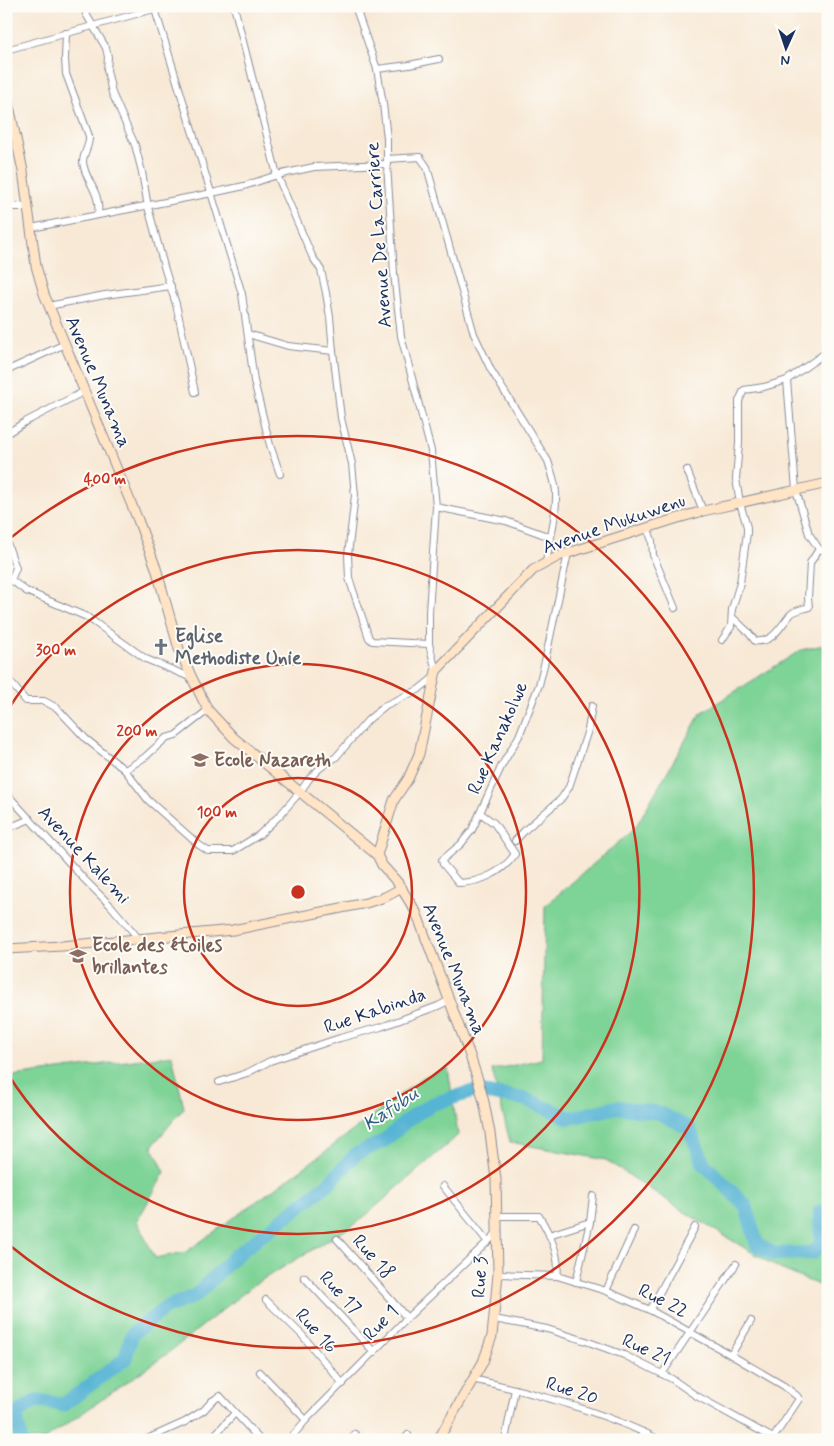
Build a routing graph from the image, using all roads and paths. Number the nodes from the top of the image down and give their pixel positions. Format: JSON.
{"nodes":[{"id":1,"x":10,"y":6,"type":"edge"},
{"id":2,"x":84,"y":6,"type":"edge"},
{"id":3,"x":234,"y":6,"type":"edge"},
{"id":4,"x":408,"y":6,"type":"edge"},
{"id":5,"x":6,"y":8,"type":"edge"},
{"id":6,"x":154,"y":8,"type":"edge"},
{"id":7,"x":356,"y":9,"type":"edge"},
{"id":8,"x":93,"y":26,"type":"junction"},
{"id":9,"x":66,"y":33,"type":"junction"},
{"id":10,"x":6,"y":50,"type":"edge"},
{"id":11,"x":439,"y":59,"type":"dead end"},
{"id":12,"x":377,"y":69,"type":"junction"},
{"id":13,"x":6,"y":92,"type":"edge"},
{"id":14,"x":10,"y":125,"type":"edge"},
{"id":15,"x":387,"y":161,"type":"junction"},
{"id":16,"x":277,"y":175,"type":"junction"},
{"id":17,"x":212,"y":193,"type":"junction"},
{"id":18,"x":6,"y":207,"type":"edge"},
{"id":19,"x":27,"y":207,"type":"junction"},
{"id":20,"x":148,"y":207,"type":"junction"},
{"id":21,"x":98,"y":215,"type":"junction"},
{"id":22,"x":30,"y":228,"type":"junction"},
{"id":23,"x":171,"y":286,"type":"junction"},
{"id":24,"x":48,"y":306,"type":"junction"},
{"id":25,"x":248,"y":334,"type":"junction"},
{"id":26,"x":65,"y":344,"type":"junction"},
{"id":27,"x":333,"y":351,"type":"junction"},
{"id":28,"x":828,"y":351,"type":"edge"},
{"id":29,"x":6,"y":371,"type":"edge"},
{"id":30,"x":786,"y":380,"type":"junction"},
{"id":31,"x":85,"y":391,"type":"junction"},
{"id":32,"x":196,"y":392,"type":"dead end"},
{"id":33,"x":6,"y":434,"type":"edge"},
{"id":34,"x":687,"y":470,"type":"dead end"},
{"id":35,"x":280,"y":474,"type":"dead end"},
{"id":36,"x":828,"y":483,"type":"edge"},
{"id":37,"x":796,"y":490,"type":"junction"},
{"id":38,"x":740,"y":502,"type":"junction"},
{"id":39,"x":436,"y":507,"type":"junction"},
{"id":40,"x":703,"y":511,"type":"junction"},
{"id":41,"x":648,"y":529,"type":"junction"},
{"id":42,"x":550,"y":537,"type":"junction"},
{"id":43,"x":6,"y":540,"type":"edge"},
{"id":44,"x":819,"y":549,"type":"junction"},
{"id":45,"x":828,"y":552,"type":"edge"},
{"id":46,"x":568,"y":553,"type":"junction"},
{"id":47,"x":546,"y":562,"type":"junction"},
{"id":48,"x":9,"y":581,"type":"edge"},
{"id":49,"x":675,"y":608,"type":"dead end"},
{"id":50,"x":732,"y":617,"type":"junction"},
{"id":51,"x":722,"y":640,"type":"dead end"},
{"id":52,"x":429,"y":644,"type":"junction"},
{"id":53,"x":435,"y":674,"type":"junction"},
{"id":54,"x":6,"y":677,"type":"edge"},
{"id":55,"x":192,"y":678,"type":"junction"},
{"id":56,"x":592,"y":706,"type":"dead end"},
{"id":57,"x":208,"y":710,"type":"junction"},
{"id":58,"x":125,"y":770,"type":"junction"},
{"id":59,"x":300,"y":792,"type":"junction"},
{"id":60,"x":6,"y":793,"type":"edge"},
{"id":61,"x":480,"y":813,"type":"junction"},
{"id":62,"x":30,"y":819,"type":"junction"},
{"id":63,"x":6,"y":829,"type":"edge"},
{"id":64,"x":515,"y":841,"type":"junction"},
{"id":65,"x":507,"y":842,"type":"junction"},
{"id":66,"x":515,"y":854,"type":"junction"},
{"id":67,"x":377,"y":855,"type":"junction"},
{"id":68,"x":402,"y":888,"type":"junction"},
{"id":69,"x":139,"y":939,"type":"junction"},
{"id":70,"x":6,"y":948,"type":"edge"},
{"id":71,"x":450,"y":1000,"type":"junction"},
{"id":72,"x":219,"y":1082,"type":"dead end"},
{"id":73,"x":484,"y":1102,"type":"joint"},
{"id":74,"x":442,"y":1186,"type":"dead end"},
{"id":75,"x":593,"y":1196,"type":"dead end"},
{"id":76,"x":497,"y":1216,"type":"junction"},
{"id":77,"x":590,"y":1222,"type":"junction"},
{"id":78,"x":695,"y":1227,"type":"dead end"},
{"id":79,"x":634,"y":1230,"type":"dead end"},
{"id":80,"x":498,"y":1232,"type":"junction"},
{"id":81,"x":549,"y":1235,"type":"junction"},
{"id":82,"x":336,"y":1239,"type":"dead end"},
{"id":83,"x":488,"y":1242,"type":"junction"},
{"id":84,"x":736,"y":1264,"type":"dead end"},
{"id":85,"x":498,"y":1274,"type":"junction"},
{"id":86,"x":557,"y":1276,"type":"junction"},
{"id":87,"x":304,"y":1277,"type":"dead end"},
{"id":88,"x":576,"y":1282,"type":"junction"},
{"id":89,"x":606,"y":1291,"type":"junction"},
{"id":90,"x":266,"y":1300,"type":"dead end"},
{"id":91,"x":650,"y":1310,"type":"junction"},
{"id":92,"x":407,"y":1318,"type":"junction"},
{"id":93,"x":494,"y":1319,"type":"junction"},
{"id":94,"x":751,"y":1321,"type":"dead end"},
{"id":95,"x":689,"y":1332,"type":"junction"},
{"id":96,"x":374,"y":1352,"type":"junction"},
{"id":97,"x":732,"y":1355,"type":"junction"},
{"id":98,"x":260,"y":1372,"type":"dead end"},
{"id":99,"x":662,"y":1374,"type":"junction"},
{"id":100,"x":472,"y":1380,"type":"junction"},
{"id":101,"x":343,"y":1384,"type":"junction"},
{"id":102,"x":514,"y":1388,"type":"junction"},
{"id":103,"x":235,"y":1412,"type":"junction"},
{"id":104,"x":306,"y":1420,"type":"junction"},
{"id":105,"x":772,"y":1439,"type":"edge"},
{"id":106,"x":145,"y":1440,"type":"edge"},
{"id":107,"x":210,"y":1440,"type":"edge"},
{"id":108,"x":260,"y":1440,"type":"edge"},
{"id":109,"x":289,"y":1440,"type":"edge"},
{"id":110,"x":438,"y":1440,"type":"edge"},
{"id":111,"x":505,"y":1440,"type":"edge"},
{"id":112,"x":660,"y":1440,"type":"edge"}],
"edges":[{"from":1,"to":5,"type":"street"},
{"from":2,"to":8,"type":"street"},
{"from":3,"to":16,"type":"street"},
{"from":4,"to":7,"type":"street"},
{"from":6,"to":8,"type":"street"},
{"from":6,"to":17,"type":"street"},
{"from":7,"to":12,"type":"street","name":"Avenue De La Carriere"},
{"from":8,"to":9,"type":"street"},
{"from":8,"to":20,"type":"street"},
{"from":9,"to":10,"type":"street"},
{"from":9,"to":21,"type":"street"},
{"from":11,"to":12,"type":"street"},
{"from":12,"to":15,"type":"street","name":"Avenue De La Carriere"},
{"from":13,"to":14,"type":"street","name":"Avenue Munama"},
{"from":14,"to":19,"type":"street","name":"Avenue Munama"},
{"from":15,"to":16,"type":"street"},
{"from":15,"to":39,"type":"street","name":"Avenue De La Carriere"},
{"from":15,"to":42,"type":"street"},
{"from":16,"to":17,"type":"street"},
{"from":16,"to":27,"type":"street"},
{"from":17,"to":20,"type":"street"},
{"from":17,"to":25,"type":"street"},
{"from":18,"to":19,"type":"street"},
{"from":19,"to":22,"type":"street","name":"Avenue Munama"},
{"from":20,"to":21,"type":"street"},
{"from":20,"to":23,"type":"street"},
{"from":21,"to":22,"type":"street"},
{"from":22,"to":24,"type":"street","name":"Avenue Munama"},
{"from":23,"to":24,"type":"street"},
{"from":23,"to":32,"type":"street"},
{"from":24,"to":26,"type":"street","name":"Avenue Munama"},
{"from":25,"to":27,"type":"street"},
{"from":25,"to":35,"type":"street"},
{"from":26,"to":29,"type":"street"},
{"from":26,"to":31,"type":"street","name":"Avenue Munama"},
{"from":27,"to":52,"type":"street"},
{"from":28,"to":30,"type":"street"},
{"from":30,"to":37,"type":"street"},
{"from":30,"to":38,"type":"street"},
{"from":31,"to":33,"type":"street"},
{"from":31,"to":55,"type":"street","name":"Avenue Munama"},
{"from":34,"to":40,"type":"street"},
{"from":36,"to":37,"type":"street","name":"Avenue Mukuwenu"},
{"from":37,"to":38,"type":"street","name":"Avenue Mukuwenu"},
{"from":37,"to":44,"type":"street"},
{"from":38,"to":40,"type":"street","name":"Avenue Mukuwenu"},
{"from":38,"to":50,"type":"street"},
{"from":39,"to":42,"type":"street"},
{"from":39,"to":52,"type":"street","name":"Avenue De La Carriere"},
{"from":40,"to":41,"type":"street","name":"Avenue Mukuwenu"},
{"from":41,"to":46,"type":"street","name":"Avenue Mukuwenu"},
{"from":41,"to":49,"type":"street"},
{"from":42,"to":47,"type":"street"},
{"from":43,"to":48,"type":"street"},
{"from":44,"to":45,"type":"street"},
{"from":44,"to":50,"type":"street"},
{"from":46,"to":47,"type":"street","name":"Avenue Mukuwenu"},
{"from":46,"to":61,"type":"street","name":"Rue Kanakolwe"},
{"from":47,"to":53,"type":"street","name":"Avenue Mukuwenu"},
{"from":48,"to":55,"type":"street"},
{"from":50,"to":51,"type":"street"},
{"from":52,"to":53,"type":"street","name":"Avenue De La Carriere"},
{"from":53,"to":59,"type":"street"},
{"from":53,"to":67,"type":"street"},
{"from":54,"to":58,"type":"street"},
{"from":55,"to":57,"type":"street","name":"Avenue Munama"},
{"from":56,"to":64,"type":"street"},
{"from":57,"to":58,"type":"street"},
{"from":57,"to":59,"type":"street","name":"Avenue Munama"},
{"from":58,"to":59,"type":"street"},
{"from":59,"to":67,"type":"street","name":"Avenue Munama"},
{"from":60,"to":62,"type":"street","name":"Avenue Kalemi"},
{"from":61,"to":65,"type":"street"},
{"from":61,"to":66,"type":"street","name":"Rue Kanakolwe"},
{"from":62,"to":63,"type":"street"},
{"from":62,"to":69,"type":"street","name":"Avenue Kalemi"},
{"from":64,"to":65,"type":"street"},
{"from":64,"to":66,"type":"street"},
{"from":65,"to":66,"type":"street"},
{"from":67,"to":68,"type":"street","name":"Avenue Munama"},
{"from":68,"to":69,"type":"street"},
{"from":68,"to":71,"type":"street","name":"Avenue Munama"},
{"from":69,"to":70,"type":"street"},
{"from":71,"to":72,"type":"street","name":"Rue Kabinda"},
{"from":71,"to":73,"type":"street","name":"Avenue Munama"},
{"from":73,"to":76,"type":"street","name":"Rue 3"},
{"from":74,"to":83,"type":"street"},
{"from":75,"to":77,"type":"street"},
{"from":76,"to":80,"type":"street","name":"Rue 3"},
{"from":76,"to":81,"type":"street"},
{"from":77,"to":81,"type":"street"},
{"from":77,"to":88,"type":"street"},
{"from":78,"to":91,"type":"street"},
{"from":79,"to":89,"type":"street"},
{"from":80,"to":83,"type":"street","name":"Rue 1"},
{"from":80,"to":85,"type":"street","name":"Rue 3"},
{"from":81,"to":86,"type":"street"},
{"from":82,"to":92,"type":"street","name":"Rue 18"},
{"from":83,"to":92,"type":"street","name":"Rue 1"},
{"from":84,"to":95,"type":"street"},
{"from":85,"to":86,"type":"street","name":"Rue 22"},
{"from":85,"to":93,"type":"street","name":"Rue 3"},
{"from":86,"to":88,"type":"street","name":"Rue 22"},
{"from":87,"to":96,"type":"street","name":"Rue 17"},
{"from":88,"to":89,"type":"street","name":"Rue 22"},
{"from":89,"to":91,"type":"street","name":"Rue 22"},
{"from":90,"to":101,"type":"street","name":"Rue 16"},
{"from":91,"to":95,"type":"street","name":"Rue 22"},
{"from":92,"to":96,"type":"street","name":"Rue 1"},
{"from":93,"to":99,"type":"street","name":"Rue 21"},
{"from":93,"to":100,"type":"street","name":"Rue 3"},
{"from":94,"to":97,"type":"street"},
{"from":95,"to":97,"type":"street","name":"Rue 22"},
{"from":95,"to":99,"type":"street"},
{"from":96,"to":101,"type":"street","name":"Rue 1"},
{"from":97,"to":105,"type":"street","name":"Rue 22"},
{"from":98,"to":104,"type":"street"},
{"from":99,"to":105,"type":"street","name":"Rue 21"},
{"from":100,"to":102,"type":"street","name":"Rue 20"},
{"from":100,"to":110,"type":"street","name":"Rue 3"},
{"from":101,"to":104,"type":"street","name":"Rue 1"},
{"from":102,"to":111,"type":"street"},
{"from":102,"to":112,"type":"street","name":"Rue 20"},
{"from":103,"to":106,"type":"street"},
{"from":103,"to":107,"type":"street"},
{"from":103,"to":108,"type":"street"},
{"from":104,"to":109,"type":"street","name":"Rue 1"}]}
